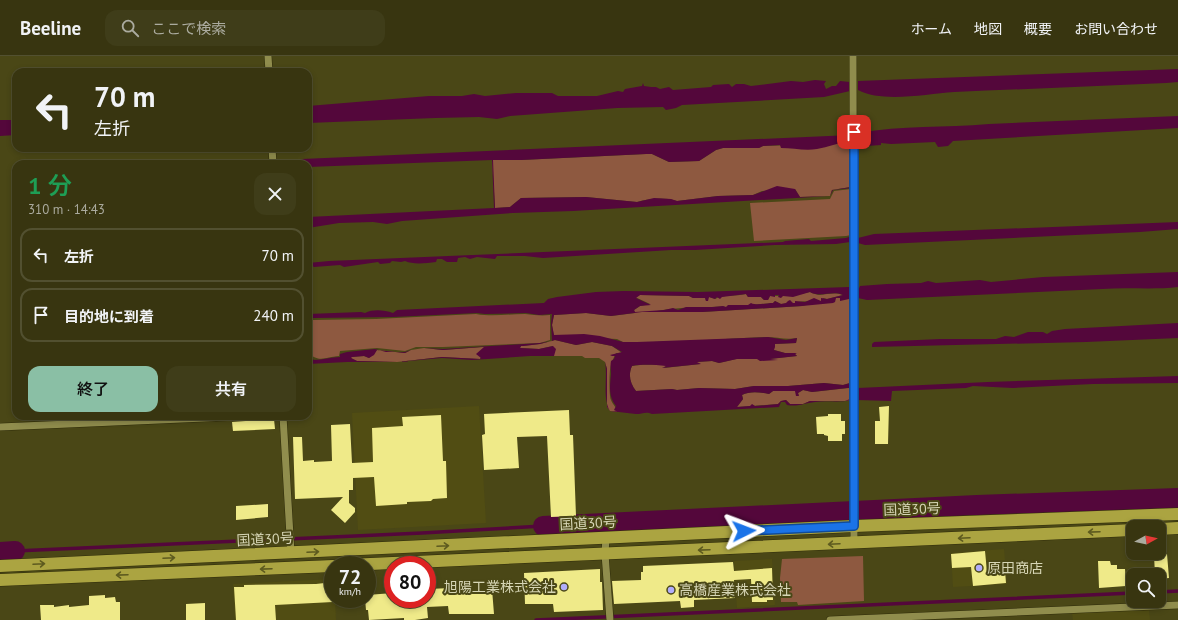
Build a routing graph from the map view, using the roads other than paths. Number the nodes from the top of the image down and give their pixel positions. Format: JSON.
{"nodes":[{"id":1,"x":268,"y":56,"type":"edge"},
{"id":2,"x":854,"y":56,"type":"edge"},
{"id":3,"x":269,"y":68,"type":"edge"},
{"id":4,"x":159,"y":420,"type":"edge"},
{"id":5,"x":282,"y":420,"type":"edge"},
{"id":6,"x":0,"y":427,"type":"edge"},
{"id":7,"x":1178,"y":514,"type":"edge"},
{"id":8,"x":854,"y":522,"type":"junction"},
{"id":9,"x":1178,"y":528,"type":"edge"},
{"id":10,"x":1166,"y":529,"type":"edge"},
{"id":11,"x":1126,"y":530,"type":"edge"},
{"id":12,"x":606,"y":537,"type":"junction"},
{"id":13,"x":854,"y":543,"type":"junction"},
{"id":14,"x":290,"y":549,"type":"junction"},
{"id":15,"x":606,"y":554,"type":"junction"},
{"id":16,"x":376,"y":564,"type":"edge"},
{"id":17,"x":0,"y":566,"type":"edge"},
{"id":18,"x":324,"y":566,"type":"edge"},
{"id":19,"x":0,"y":580,"type":"edge"},
{"id":20,"x":1178,"y":605,"type":"edge"},
{"id":21,"x":610,"y":620,"type":"edge"},
{"id":22,"x":830,"y":620,"type":"edge"}],
"edges":[{"from":1,"to":3,"type":"street"},
{"from":2,"to":8,"type":"street"},
{"from":4,"to":6,"type":"street"},
{"from":5,"to":14,"type":"street"},
{"from":7,"to":8,"type":"highway","name":"国道30号"},
{"from":8,"to":12,"type":"highway","name":"国道30号"},
{"from":8,"to":13,"type":"street"},
{"from":9,"to":10,"type":"highway"},
{"from":11,"to":13,"type":"highway","one_way":true},
{"from":14,"to":12,"type":"highway","name":"国道30号","one_way":true},
{"from":12,"to":15,"type":"street"},
{"from":13,"to":15,"type":"highway","one_way":true},
{"from":17,"to":14,"type":"highway","name":"国道30号","one_way":true},
{"from":15,"to":16,"type":"highway"},
{"from":15,"to":21,"type":"street"},
{"from":18,"to":19,"type":"highway","one_way":true},
{"from":20,"to":22,"type":"street"}]}
